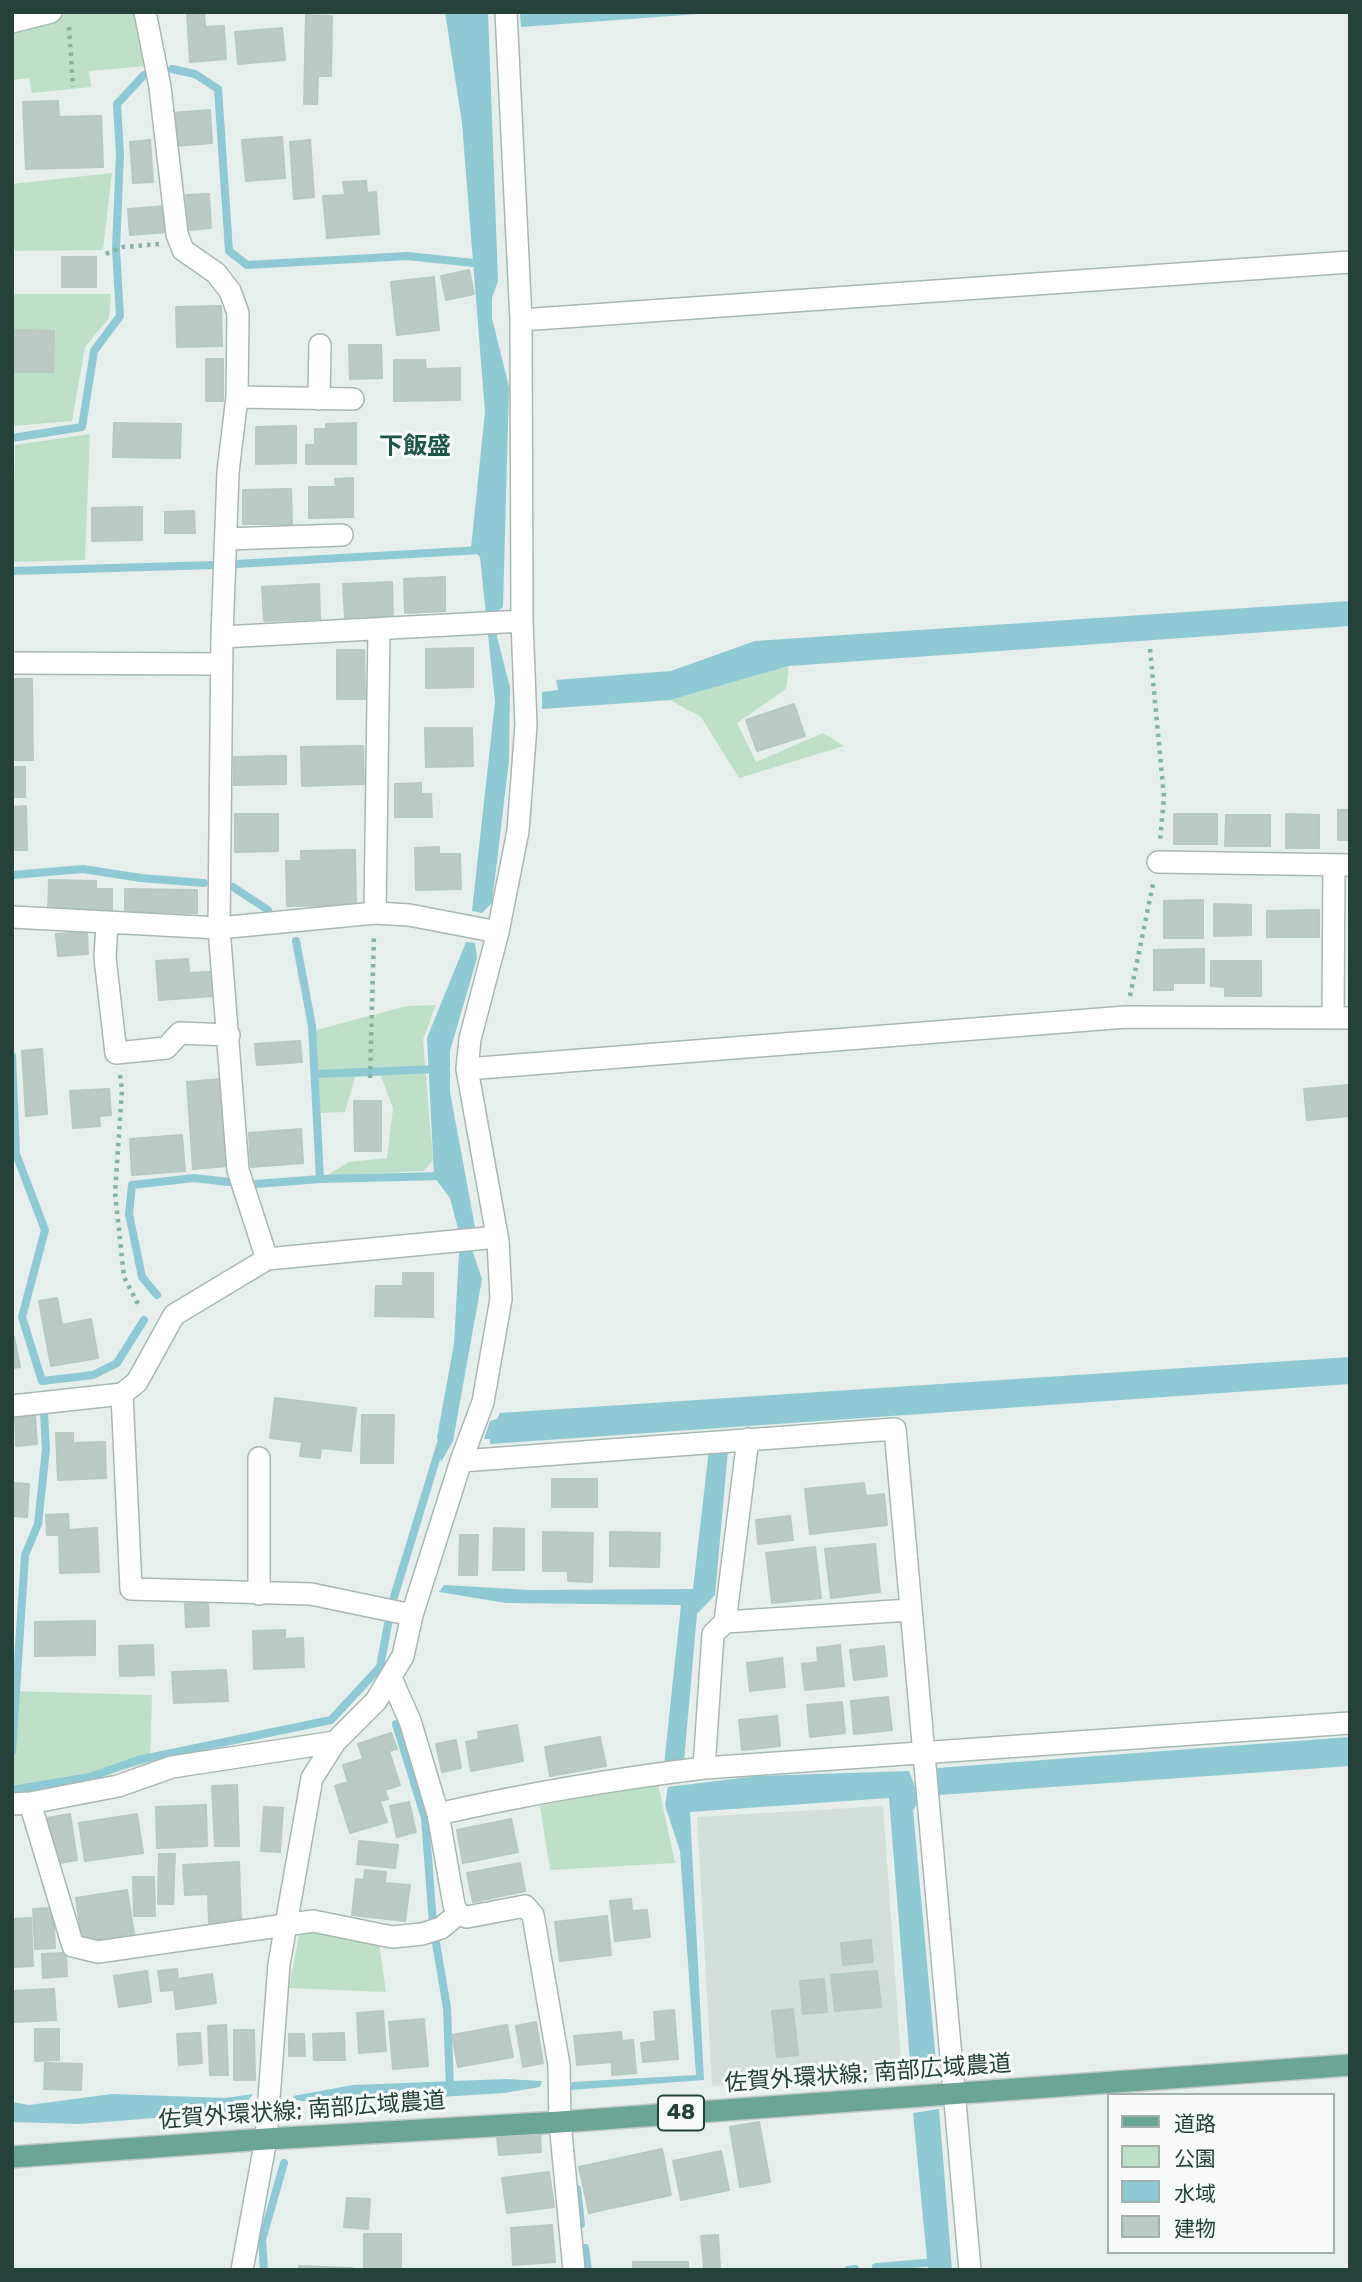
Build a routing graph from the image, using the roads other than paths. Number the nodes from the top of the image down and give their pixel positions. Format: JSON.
{"nodes":[{"id":1,"x":51,"y":12,"type":"edge"},
{"id":2,"x":145,"y":12,"type":"edge"},
{"id":3,"x":506,"y":12,"type":"edge"},
{"id":4,"x":12,"y":22,"type":"edge"},
{"id":5,"x":1350,"y":262,"type":"edge"},
{"id":6,"x":521,"y":320,"type":"junction"},
{"id":7,"x":320,"y":345,"type":"dead end"},
{"id":8,"x":237,"y":397,"type":"junction"},
{"id":9,"x":319,"y":398,"type":"junction"},
{"id":10,"x":354,"y":400,"type":"dead end"},
{"id":11,"x":342,"y":535,"type":"dead end"},
{"id":12,"x":226,"y":539,"type":"junction"},
{"id":13,"x":501,"y":622,"type":"junction"},
{"id":14,"x":379,"y":629,"type":"junction"},
{"id":15,"x":222,"y":638,"type":"junction"},
{"id":16,"x":12,"y":663,"type":"edge"},
{"id":17,"x":221,"y":664,"type":"junction"},
{"id":18,"x":1158,"y":862,"type":"road end"},
{"id":19,"x":1342,"y":865,"type":"edge"},
{"id":20,"x":375,"y":913,"type":"junction"},
{"id":21,"x":12,"y":917,"type":"edge"},
{"id":22,"x":107,"y":923,"type":"junction"},
{"id":23,"x":219,"y":928,"type":"junction"},
{"id":24,"x":498,"y":932,"type":"junction"},
{"id":25,"x":1342,"y":1018,"type":"edge"},
{"id":26,"x":229,"y":1035,"type":"junction"},
{"id":27,"x":467,"y":1069,"type":"junction"},
{"id":28,"x":487,"y":1238,"type":"junction"},
{"id":29,"x":267,"y":1259,"type":"junction"},
{"id":30,"x":122,"y":1394,"type":"junction"},
{"id":31,"x":12,"y":1406,"type":"edge"},
{"id":32,"x":748,"y":1438,"type":"junction"},
{"id":33,"x":259,"y":1458,"type":"dead end"},
{"id":34,"x":461,"y":1461,"type":"junction"},
{"id":35,"x":259,"y":1594,"type":"junction"},
{"id":36,"x":910,"y":1610,"type":"junction"},
{"id":37,"x":412,"y":1615,"type":"junction"},
{"id":38,"x":726,"y":1622,"type":"junction"},
{"id":39,"x":391,"y":1678,"type":"junction"},
{"id":40,"x":1350,"y":1723,"type":"edge"},
{"id":41,"x":335,"y":1742,"type":"junction"},
{"id":42,"x":922,"y":1751,"type":"junction"},
{"id":43,"x":704,"y":1768,"type":"junction"},
{"id":44,"x":21,"y":1804,"type":"edge"},
{"id":45,"x":438,"y":1814,"type":"junction"},
{"id":46,"x":458,"y":1914,"type":"junction"},
{"id":47,"x":286,"y":1925,"type":"junction"},
{"id":48,"x":1350,"y":2065,"type":"edge"},
{"id":49,"x":955,"y":2094,"type":"junction"},
{"id":50,"x":560,"y":2122,"type":"junction"},
{"id":51,"x":266,"y":2139,"type":"junction"},
{"id":52,"x":12,"y":2157,"type":"edge"},
{"id":53,"x":242,"y":2270,"type":"edge"},
{"id":54,"x":574,"y":2270,"type":"edge"},
{"id":55,"x":970,"y":2270,"type":"edge"}],
"edges":[{"from":1,"to":4,"type":"street"},
{"from":2,"to":8,"type":"street"},
{"from":3,"to":6,"type":"street"},
{"from":5,"to":6,"type":"street"},
{"from":6,"to":13,"type":"street"},
{"from":7,"to":9,"type":"street"},
{"from":8,"to":9,"type":"street"},
{"from":8,"to":12,"type":"street"},
{"from":9,"to":10,"type":"street"},
{"from":11,"to":12,"type":"street"},
{"from":12,"to":15,"type":"street"},
{"from":13,"to":14,"type":"street"},
{"from":13,"to":24,"type":"street"},
{"from":14,"to":15,"type":"street"},
{"from":14,"to":20,"type":"street"},
{"from":15,"to":17,"type":"street"},
{"from":16,"to":17,"type":"street"},
{"from":17,"to":23,"type":"street"},
{"from":18,"to":19,"type":"street"},
{"from":19,"to":25,"type":"street"},
{"from":20,"to":23,"type":"street"},
{"from":20,"to":24,"type":"street"},
{"from":21,"to":22,"type":"street"},
{"from":22,"to":23,"type":"street"},
{"from":22,"to":26,"type":"street"},
{"from":23,"to":26,"type":"street"},
{"from":24,"to":27,"type":"street"},
{"from":25,"to":27,"type":"street"},
{"from":26,"to":29,"type":"street"},
{"from":27,"to":28,"type":"street"},
{"from":28,"to":29,"type":"street"},
{"from":28,"to":34,"type":"street"},
{"from":29,"to":30,"type":"street"},
{"from":30,"to":31,"type":"street"},
{"from":30,"to":35,"type":"street"},
{"from":32,"to":34,"type":"street"},
{"from":32,"to":36,"type":"street"},
{"from":32,"to":38,"type":"street"},
{"from":33,"to":35,"type":"street"},
{"from":34,"to":37,"type":"street"},
{"from":35,"to":37,"type":"street"},
{"from":36,"to":38,"type":"street"},
{"from":36,"to":42,"type":"street"},
{"from":37,"to":39,"type":"street"},
{"from":38,"to":43,"type":"street"},
{"from":39,"to":41,"type":"street"},
{"from":39,"to":45,"type":"street"},
{"from":40,"to":42,"type":"street"},
{"from":41,"to":44,"type":"street"},
{"from":41,"to":47,"type":"street"},
{"from":42,"to":43,"type":"street"},
{"from":42,"to":49,"type":"street"},
{"from":43,"to":45,"type":"street"},
{"from":44,"to":47,"type":"street"},
{"from":45,"to":46,"type":"street"},
{"from":46,"to":47,"type":"street"},
{"from":46,"to":50,"type":"street"},
{"from":47,"to":51,"type":"street"},
{"from":48,"to":49,"type":"main road","name":"佐賀外環状線; 南部広域農道","number":"48"},
{"from":49,"to":50,"type":"main road","name":"佐賀外環状線; 南部広域農道","number":"48"},
{"from":49,"to":55,"type":"street"},
{"from":50,"to":51,"type":"main road","name":"佐賀外環状線; 南部広域農道","number":"48"},
{"from":50,"to":54,"type":"street"},
{"from":51,"to":52,"type":"main road","name":"佐賀外環状線; 南部広域農道","number":"48"},
{"from":51,"to":53,"type":"street"}]}
